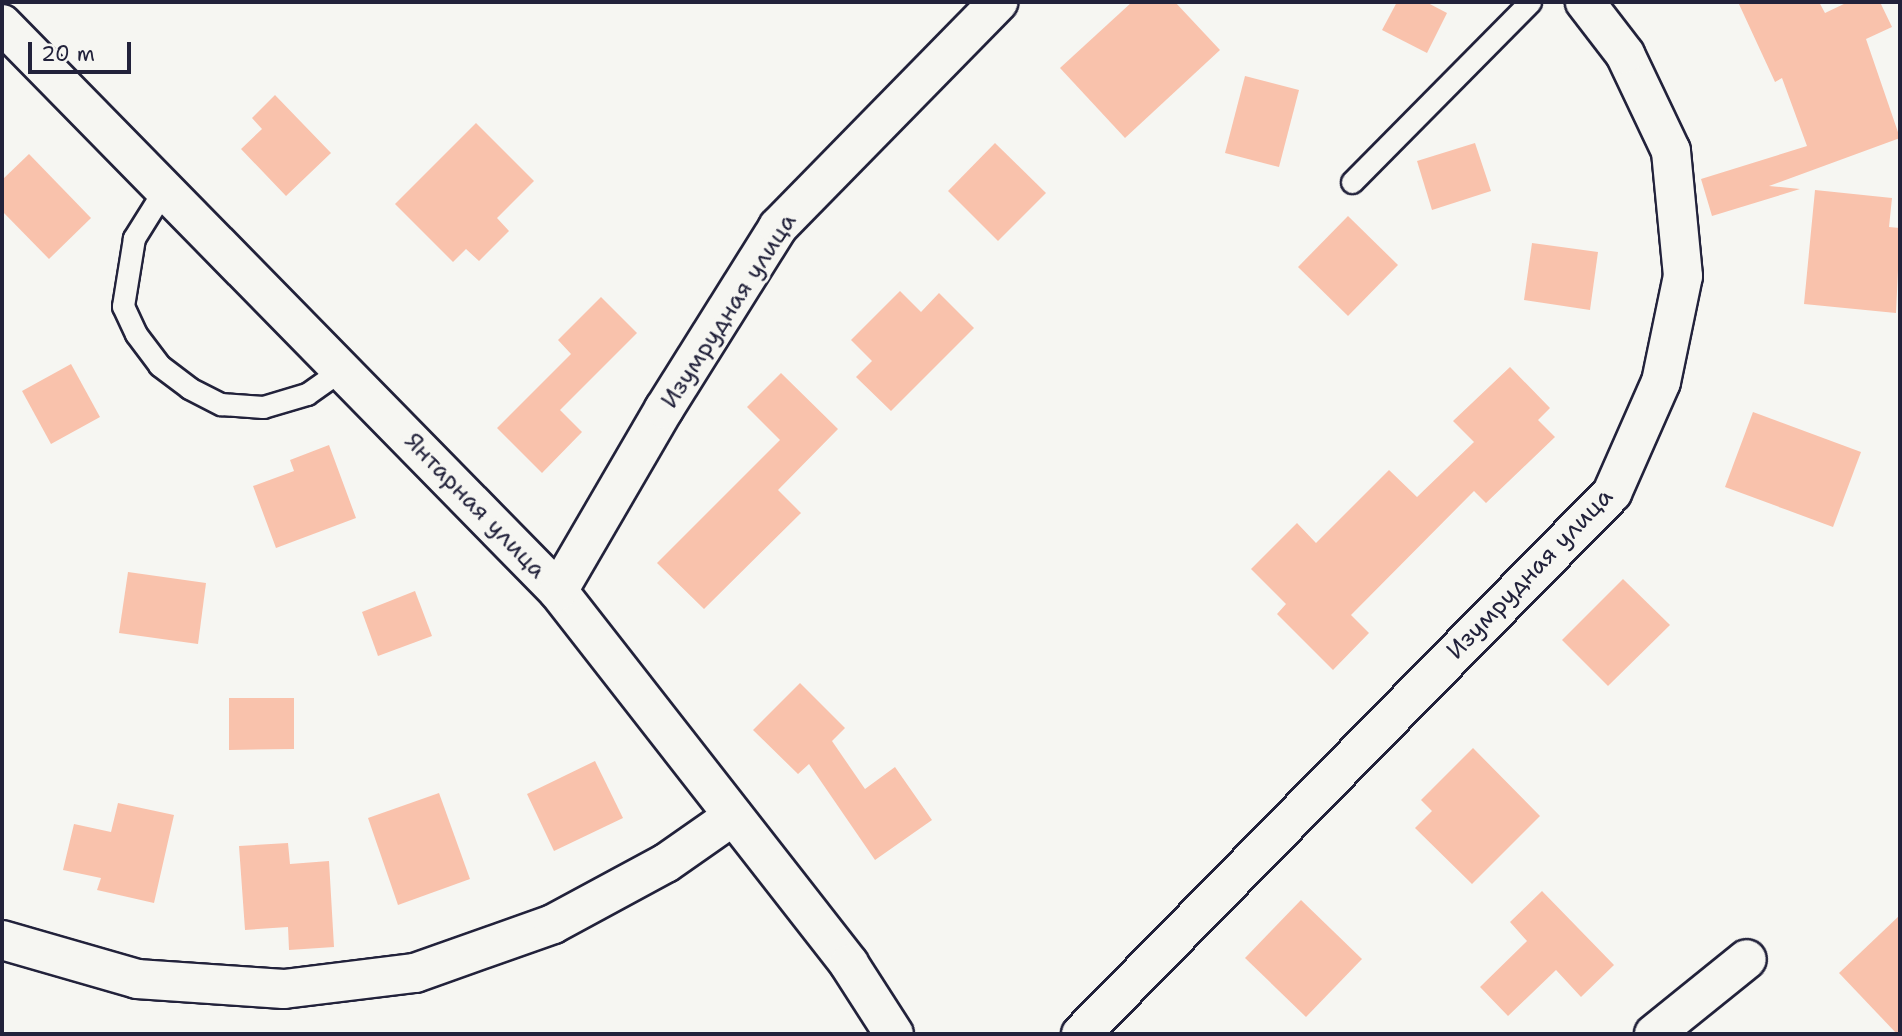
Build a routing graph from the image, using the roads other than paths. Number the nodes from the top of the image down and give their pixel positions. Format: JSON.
{"nodes":[{"id":1,"x":998,"y":2,"type":"edge"},
{"id":2,"x":1530,"y":2,"type":"edge"},
{"id":3,"x":1585,"y":2,"type":"edge"},
{"id":4,"x":2,"y":24,"type":"edge"},
{"id":5,"x":1352,"y":181,"type":"dead end"},
{"id":6,"x":164,"y":190,"type":"junction"},
{"id":7,"x":341,"y":370,"type":"junction"},
{"id":8,"x":558,"y":591,"type":"junction"},
{"id":9,"x":733,"y":816,"type":"junction"},
{"id":10,"x":2,"y":940,"type":"edge"},
{"id":11,"x":1747,"y":960,"type":"dead end"},
{"id":12,"x":894,"y":1034,"type":"edge"},
{"id":13,"x":1081,"y":1034,"type":"edge"},
{"id":14,"x":1654,"y":1034,"type":"edge"}],
"edges":[{"from":1,"to":8,"type":"street","name":"Изумрудная улица"},
{"from":2,"to":5,"type":"lane"},
{"from":3,"to":13,"type":"street","name":"Изумрудная улица"},
{"from":4,"to":6,"type":"street","name":"Янтарная улица"},
{"from":6,"to":7,"type":"street","name":"Янтарная улица"},
{"from":6,"to":7,"type":"lane"},
{"from":7,"to":8,"type":"street","name":"Янтарная улица"},
{"from":8,"to":9,"type":"street","name":"Янтарная улица"},
{"from":9,"to":10,"type":"street"},
{"from":9,"to":12,"type":"street","name":"Янтарная улица"},
{"from":11,"to":14,"type":"street"}]}
